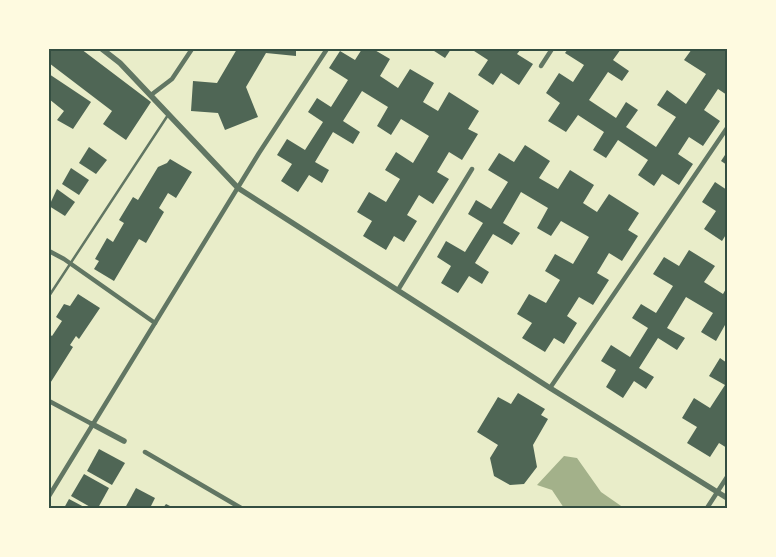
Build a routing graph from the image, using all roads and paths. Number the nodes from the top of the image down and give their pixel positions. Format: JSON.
{"nodes":[{"id":1,"x":102,"y":49,"type":"edge"},
{"id":2,"x":192,"y":49,"type":"edge"},
{"id":3,"x":328,"y":49,"type":"edge"},
{"id":4,"x":552,"y":49,"type":"edge"},
{"id":5,"x":541,"y":66,"type":"dead end"},
{"id":6,"x":151,"y":96,"type":"junction"},
{"id":7,"x":168,"y":114,"type":"junction"},
{"id":8,"x":727,"y":128,"type":"edge"},
{"id":9,"x":472,"y":169,"type":"dead end"},
{"id":10,"x":238,"y":188,"type":"junction"},
{"id":11,"x":49,"y":251,"type":"edge"},
{"id":12,"x":71,"y":264,"type":"junction"},
{"id":13,"x":398,"y":290,"type":"junction"},
{"id":14,"x":49,"y":296,"type":"edge"},
{"id":15,"x":155,"y":323,"type":"junction"},
{"id":16,"x":550,"y":388,"type":"junction"},
{"id":17,"x":49,"y":401,"type":"edge"},
{"id":18,"x":92,"y":424,"type":"junction"},
{"id":19,"x":124,"y":440,"type":"dead end"},
{"id":20,"x":145,"y":452,"type":"dead end"},
{"id":21,"x":727,"y":477,"type":"edge"},
{"id":22,"x":718,"y":492,"type":"junction"},
{"id":23,"x":49,"y":496,"type":"edge"},
{"id":24,"x":727,"y":498,"type":"edge"},
{"id":25,"x":241,"y":508,"type":"edge"},
{"id":26,"x":707,"y":508,"type":"edge"}],
"edges":[{"from":1,"to":6,"type":"street"},
{"from":2,"to":6,"type":"street"},
{"from":3,"to":10,"type":"street"},
{"from":4,"to":5,"type":"street"},
{"from":6,"to":7,"type":"street"},
{"from":7,"to":10,"type":"street"},
{"from":7,"to":12,"type":"lane"},
{"from":8,"to":16,"type":"street"},
{"from":9,"to":13,"type":"street"},
{"from":10,"to":13,"type":"street"},
{"from":10,"to":15,"type":"street"},
{"from":11,"to":12,"type":"street"},
{"from":12,"to":14,"type":"lane"},
{"from":12,"to":15,"type":"street"},
{"from":13,"to":16,"type":"street"},
{"from":15,"to":18,"type":"street"},
{"from":16,"to":22,"type":"street"},
{"from":17,"to":18,"type":"street"},
{"from":18,"to":19,"type":"street"},
{"from":18,"to":23,"type":"street"},
{"from":20,"to":25,"type":"street"},
{"from":21,"to":22,"type":"street"},
{"from":22,"to":24,"type":"street"},
{"from":22,"to":26,"type":"street"}]}
